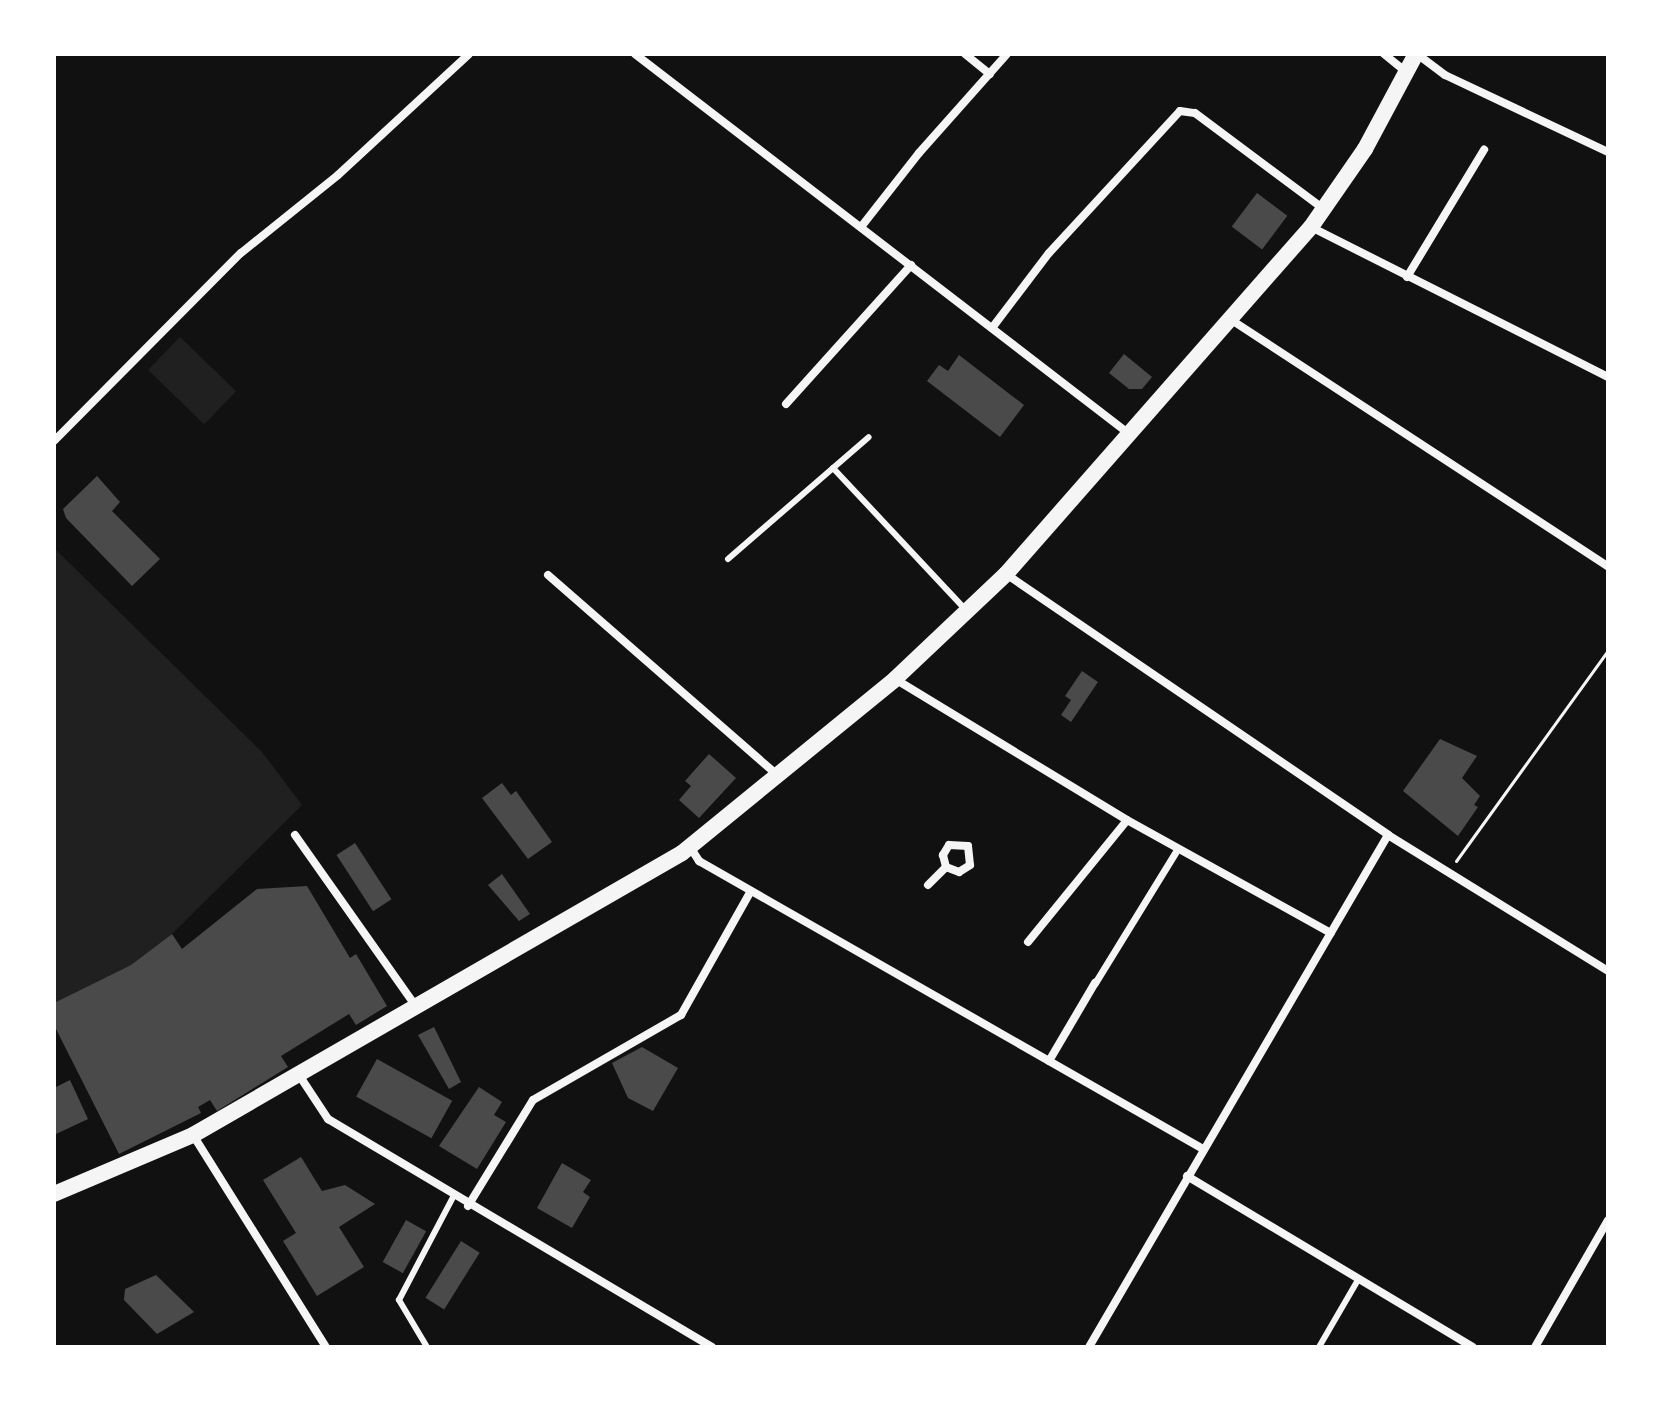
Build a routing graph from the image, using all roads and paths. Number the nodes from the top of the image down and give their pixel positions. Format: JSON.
{"nodes":[{"id":1,"x":469,"y":54,"type":"edge"},
{"id":2,"x":635,"y":54,"type":"edge"},
{"id":3,"x":965,"y":54,"type":"edge"},
{"id":4,"x":1007,"y":54,"type":"edge"},
{"id":5,"x":1384,"y":54,"type":"edge"},
{"id":6,"x":1416,"y":54,"type":"edge"},
{"id":7,"x":1407,"y":73,"type":"junction"},
{"id":8,"x":990,"y":74,"type":"junction"},
{"id":9,"x":1484,"y":150,"type":"dead end"},
{"id":10,"x":1608,"y":152,"type":"edge"},
{"id":11,"x":1325,"y":210,"type":"junction"},
{"id":12,"x":861,"y":227,"type":"junction"},
{"id":13,"x":1311,"y":227,"type":"junction"},
{"id":14,"x":911,"y":265,"type":"junction"},
{"id":15,"x":1407,"y":277,"type":"junction"},
{"id":16,"x":1233,"y":321,"type":"junction"},
{"id":17,"x":992,"y":328,"type":"junction"},
{"id":18,"x":1608,"y":377,"type":"edge"},
{"id":19,"x":786,"y":404,"type":"dead end"},
{"id":20,"x":1132,"y":436,"type":"junction"},
{"id":21,"x":869,"y":437,"type":"dead end"},
{"id":22,"x":54,"y":441,"type":"edge"},
{"id":23,"x":833,"y":468,"type":"junction"},
{"id":24,"x":728,"y":559,"type":"dead end"},
{"id":25,"x":1608,"y":566,"type":"edge"},
{"id":26,"x":1006,"y":574,"type":"junction"},
{"id":27,"x":548,"y":575,"type":"dead end"},
{"id":28,"x":968,"y":612,"type":"junction"},
{"id":29,"x":1608,"y":650,"type":"edge"},
{"id":30,"x":895,"y":679,"type":"junction"},
{"id":31,"x":777,"y":776,"type":"junction"},
{"id":32,"x":1127,"y":820,"type":"junction"},
{"id":33,"x":295,"y":835,"type":"dead end"},
{"id":34,"x":1388,"y":835,"type":"junction"},
{"id":35,"x":690,"y":847,"type":"junction"},
{"id":36,"x":1178,"y":848,"type":"junction"},
{"id":37,"x":946,"y":867,"type":"dead end"},
{"id":38,"x":1447,"y":874,"type":"junction"},
{"id":39,"x":928,"y":885,"type":"dead end"},
{"id":40,"x":751,"y":891,"type":"junction"},
{"id":41,"x":1331,"y":933,"type":"junction"},
{"id":42,"x":1028,"y":942,"type":"dead end"},
{"id":43,"x":1608,"y":971,"type":"edge"},
{"id":44,"x":1095,"y":983,"type":"joint"},
{"id":45,"x":418,"y":1009,"type":"junction"},
{"id":46,"x":1049,"y":1061,"type":"junction"},
{"id":47,"x":299,"y":1075,"type":"junction"},
{"id":48,"x":193,"y":1135,"type":"junction"},
{"id":49,"x":1203,"y":1149,"type":"junction"},
{"id":50,"x":1187,"y":1176,"type":"junction"},
{"id":51,"x":54,"y":1194,"type":"edge"},
{"id":52,"x":453,"y":1197,"type":"junction"},
{"id":53,"x":468,"y":1206,"type":"junction"},
{"id":54,"x":1608,"y":1220,"type":"edge"},
{"id":55,"x":1358,"y":1280,"type":"junction"},
{"id":56,"x":326,"y":1347,"type":"edge"},
{"id":57,"x":427,"y":1347,"type":"edge"},
{"id":58,"x":712,"y":1347,"type":"edge"},
{"id":59,"x":1089,"y":1347,"type":"edge"},
{"id":60,"x":1319,"y":1347,"type":"edge"},
{"id":61,"x":1473,"y":1347,"type":"edge"},
{"id":62,"x":1535,"y":1347,"type":"edge"}],
"edges":[{"from":1,"to":22,"type":"street"},
{"from":2,"to":12,"type":"street"},
{"from":3,"to":8,"type":"street"},
{"from":4,"to":8,"type":"street"},
{"from":5,"to":7,"type":"street"},
{"from":6,"to":7,"type":"main road"},
{"from":6,"to":10,"type":"street"},
{"from":7,"to":11,"type":"main road"},
{"from":8,"to":12,"type":"street"},
{"from":9,"to":15,"type":"street"},
{"from":11,"to":13,"type":"main road"},
{"from":11,"to":17,"type":"street"},
{"from":12,"to":14,"type":"street"},
{"from":13,"to":15,"type":"street"},
{"from":13,"to":16,"type":"main road"},
{"from":14,"to":17,"type":"street"},
{"from":14,"to":19,"type":"street"},
{"from":15,"to":18,"type":"street"},
{"from":16,"to":20,"type":"main road"},
{"from":16,"to":25,"type":"street"},
{"from":17,"to":20,"type":"street"},
{"from":20,"to":26,"type":"main road"},
{"from":21,"to":23,"type":"lane"},
{"from":23,"to":24,"type":"lane"},
{"from":23,"to":28,"type":"lane"},
{"from":26,"to":28,"type":"main road"},
{"from":26,"to":34,"type":"street"},
{"from":27,"to":31,"type":"street"},
{"from":28,"to":30,"type":"main road"},
{"from":29,"to":38,"type":"path"},
{"from":30,"to":31,"type":"main road"},
{"from":30,"to":32,"type":"street"},
{"from":31,"to":35,"type":"main road"},
{"from":32,"to":36,"type":"street"},
{"from":32,"to":42,"type":"street"},
{"from":33,"to":45,"type":"street"},
{"from":34,"to":38,"type":"street"},
{"from":34,"to":41,"type":"street"},
{"from":35,"to":40,"type":"street"},
{"from":35,"to":45,"type":"main road"},
{"from":36,"to":41,"type":"street"},
{"from":36,"to":44,"type":"street"},
{"from":37,"to":39,"type":"street"},
{"from":38,"to":43,"type":"street"},
{"from":40,"to":46,"type":"street"},
{"from":40,"to":53,"type":"street"},
{"from":41,"to":49,"type":"street"},
{"from":44,"to":46,"type":"street"},
{"from":45,"to":47,"type":"main road"},
{"from":46,"to":49,"type":"street"},
{"from":47,"to":48,"type":"main road"},
{"from":47,"to":52,"type":"street"},
{"from":48,"to":51,"type":"main road"},
{"from":48,"to":56,"type":"street"},
{"from":49,"to":50,"type":"street"},
{"from":50,"to":55,"type":"street"},
{"from":50,"to":59,"type":"street"},
{"from":52,"to":53,"type":"street"},
{"from":52,"to":57,"type":"lane"},
{"from":53,"to":58,"type":"street"},
{"from":54,"to":62,"type":"street"},
{"from":55,"to":60,"type":"lane"},
{"from":55,"to":61,"type":"street"}]}
